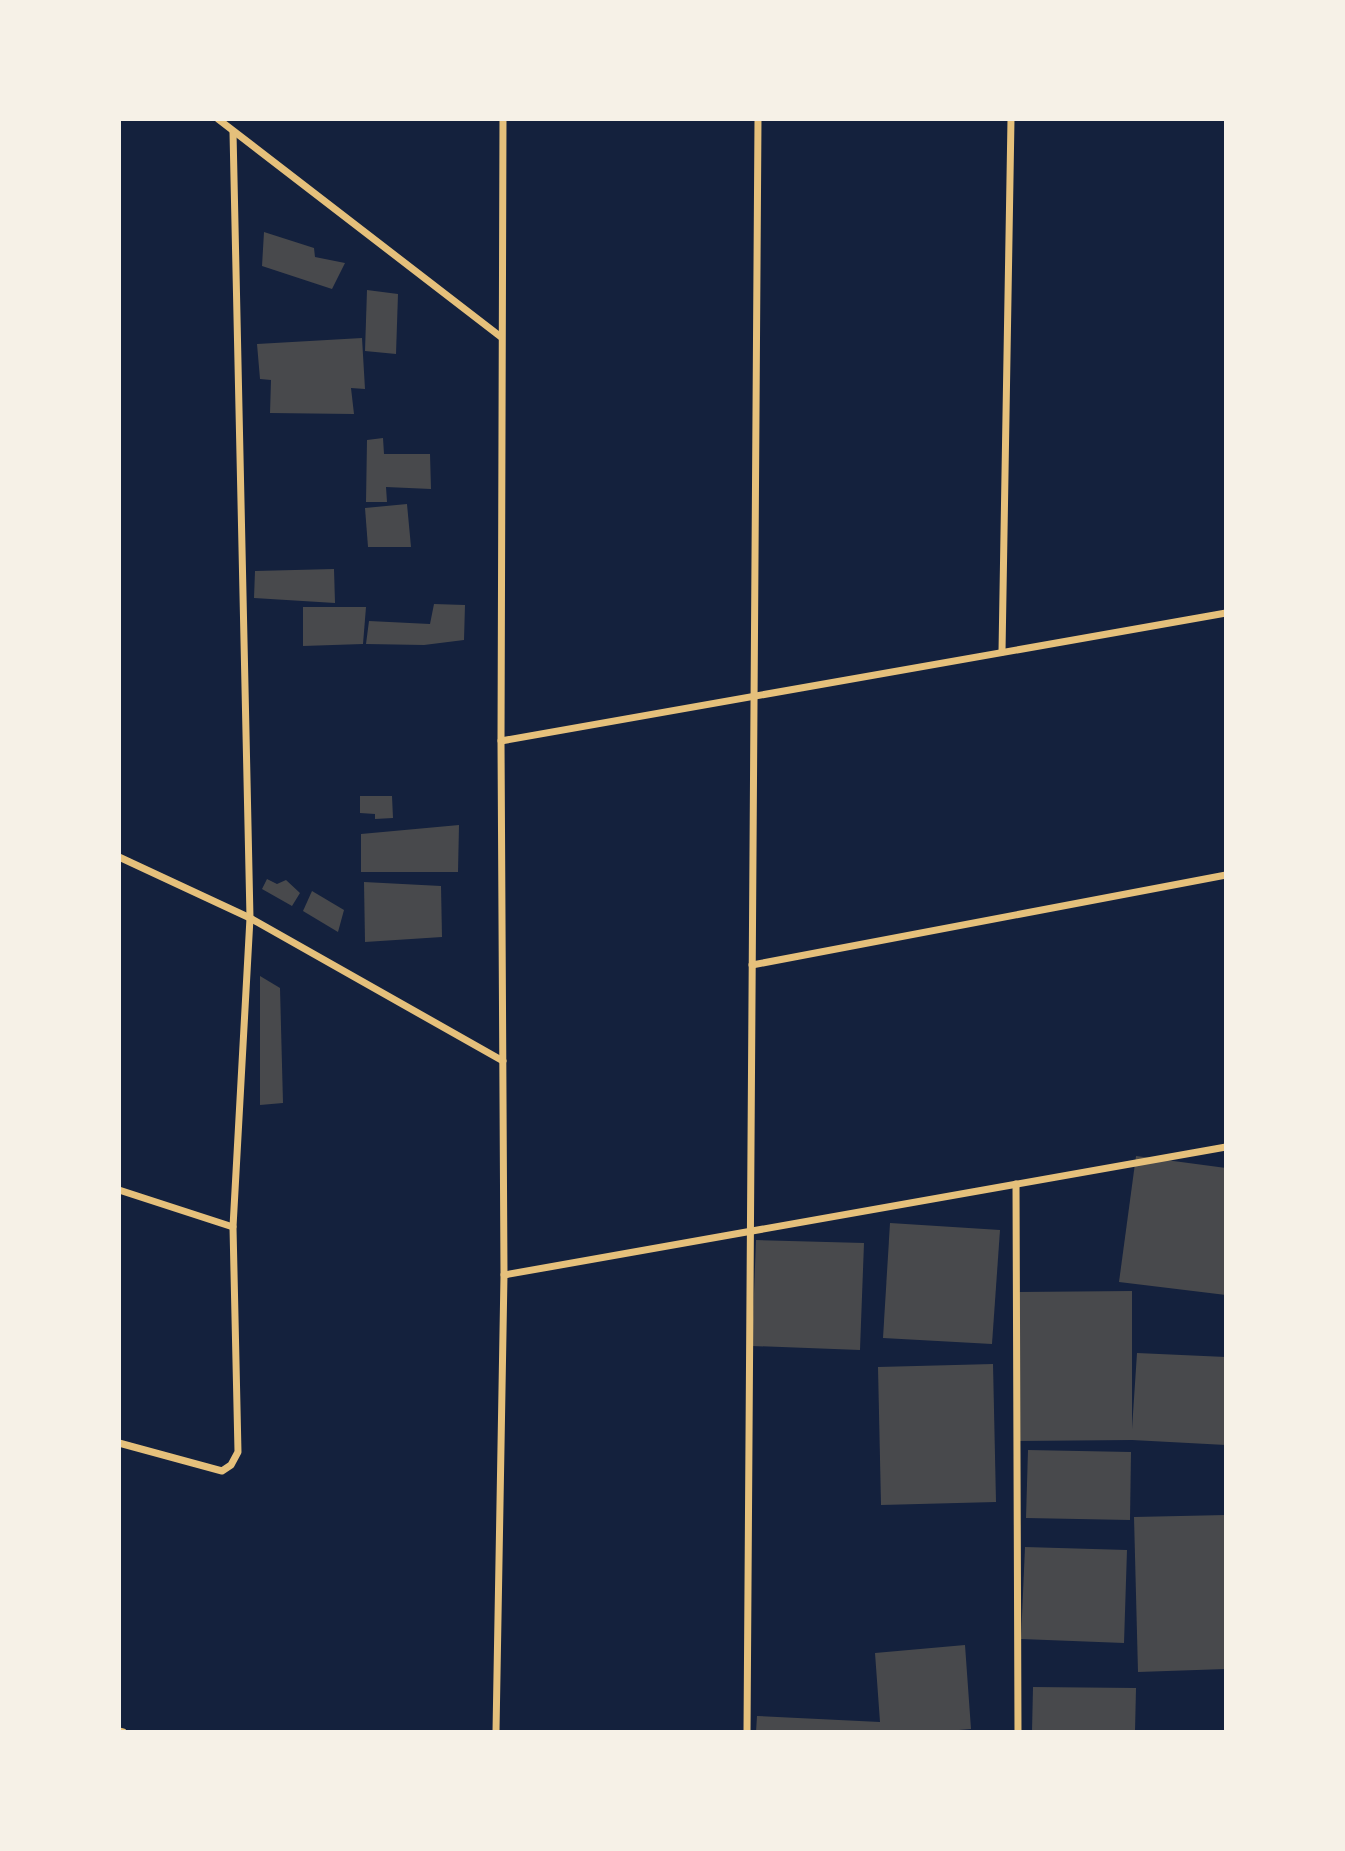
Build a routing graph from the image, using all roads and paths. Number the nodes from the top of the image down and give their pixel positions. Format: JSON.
{"nodes":[{"id":1,"x":218,"y":119,"type":"edge"},
{"id":2,"x":503,"y":119,"type":"edge"},
{"id":3,"x":758,"y":119,"type":"edge"},
{"id":4,"x":1012,"y":119,"type":"edge"},
{"id":5,"x":233,"y":132,"type":"junction"},
{"id":6,"x":501,"y":337,"type":"junction"},
{"id":7,"x":1226,"y":612,"type":"edge"},
{"id":8,"x":1002,"y":652,"type":"junction"},
{"id":9,"x":754,"y":698,"type":"junction"},
{"id":10,"x":500,"y":741,"type":"junction"},
{"id":11,"x":119,"y":857,"type":"edge"},
{"id":12,"x":1226,"y":876,"type":"edge"},
{"id":13,"x":250,"y":918,"type":"junction"},
{"id":14,"x":752,"y":965,"type":"junction"},
{"id":15,"x":503,"y":1061,"type":"junction"},
{"id":16,"x":1226,"y":1147,"type":"edge"},
{"id":17,"x":1016,"y":1184,"type":"junction"},
{"id":18,"x":119,"y":1190,"type":"edge"},
{"id":19,"x":233,"y":1227,"type":"junction"},
{"id":20,"x":750,"y":1231,"type":"junction"},
{"id":21,"x":504,"y":1275,"type":"junction"},
{"id":22,"x":119,"y":1443,"type":"edge"},
{"id":23,"x":496,"y":1732,"type":"edge"},
{"id":24,"x":747,"y":1732,"type":"edge"},
{"id":25,"x":1018,"y":1732,"type":"edge"}],
"edges":[{"from":1,"to":5,"type":"street"},
{"from":2,"to":6,"type":"street"},
{"from":3,"to":9,"type":"street"},
{"from":4,"to":8,"type":"street"},
{"from":5,"to":6,"type":"street"},
{"from":5,"to":13,"type":"street"},
{"from":6,"to":10,"type":"street"},
{"from":7,"to":8,"type":"street"},
{"from":8,"to":9,"type":"street"},
{"from":9,"to":10,"type":"street"},
{"from":9,"to":14,"type":"street"},
{"from":10,"to":15,"type":"street"},
{"from":11,"to":13,"type":"street"},
{"from":12,"to":14,"type":"street"},
{"from":13,"to":15,"type":"street"},
{"from":13,"to":19,"type":"street"},
{"from":14,"to":20,"type":"street"},
{"from":15,"to":21,"type":"street"},
{"from":16,"to":17,"type":"street"},
{"from":17,"to":20,"type":"street"},
{"from":17,"to":25,"type":"street"},
{"from":18,"to":19,"type":"street"},
{"from":19,"to":22,"type":"street"},
{"from":20,"to":21,"type":"street"},
{"from":20,"to":24,"type":"street"},
{"from":21,"to":23,"type":"street"}]}
